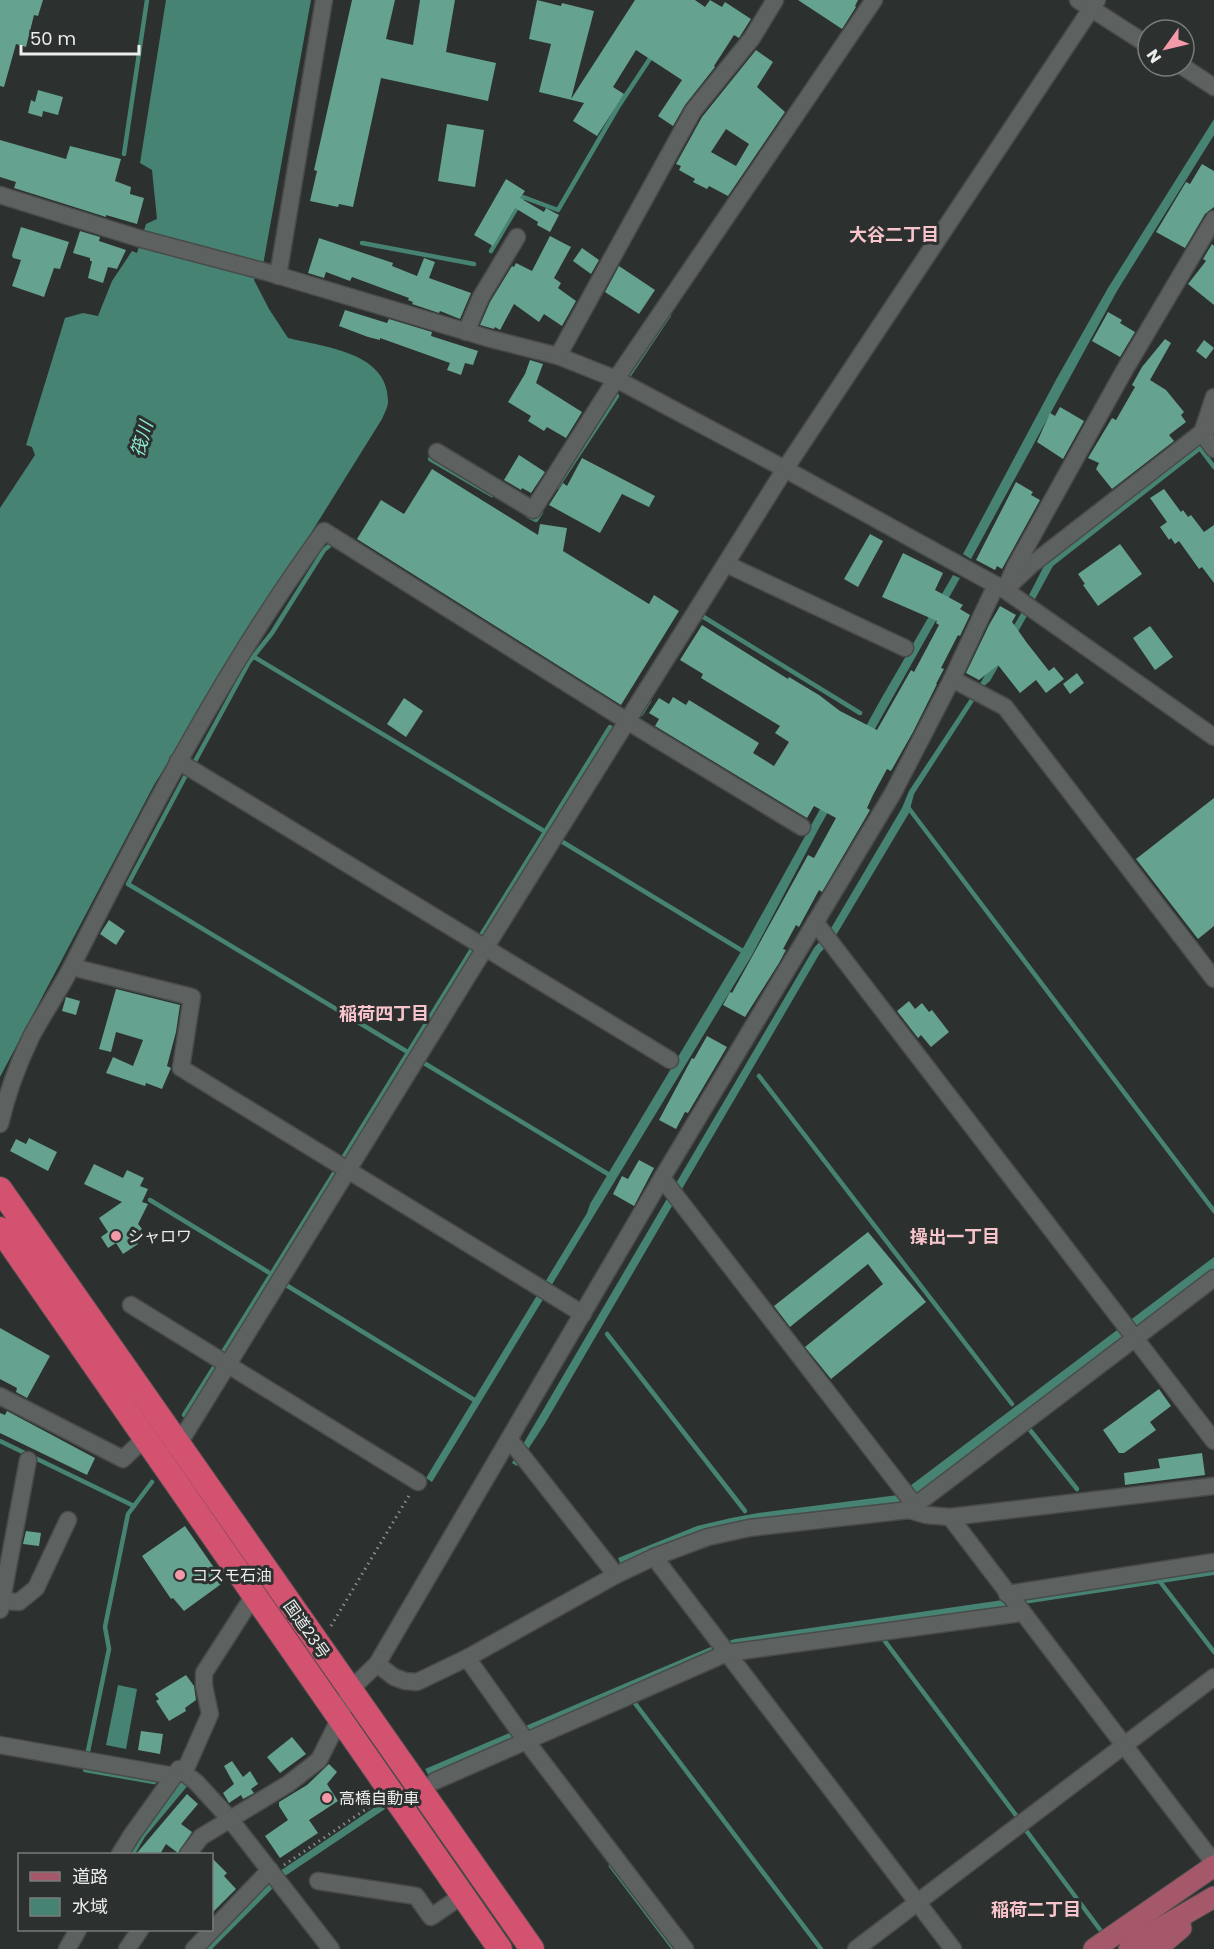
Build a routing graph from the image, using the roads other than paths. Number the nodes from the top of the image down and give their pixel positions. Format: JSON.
{"nodes":[{"id":1,"x":324,"y":0,"type":"edge"},
{"id":2,"x":776,"y":0,"type":"edge"},
{"id":3,"x":874,"y":0,"type":"edge"},
{"id":4,"x":1089,"y":3,"type":"edge"},
{"id":5,"x":1136,"y":36,"type":"edge"},
{"id":6,"x":1196,"y":75,"type":"edge"},
{"id":7,"x":1214,"y":87,"type":"edge"},
{"id":8,"x":0,"y":195,"type":"edge"},
{"id":9,"x":1214,"y":219,"type":"edge"},
{"id":10,"x":517,"y":237,"type":"dead end"},
{"id":11,"x":274,"y":275,"type":"junction"},
{"id":12,"x":466,"y":332,"type":"junction"},
{"id":13,"x":558,"y":356,"type":"junction"},
{"id":14,"x":616,"y":379,"type":"junction"},
{"id":15,"x":1214,"y":397,"type":"edge"},
{"id":16,"x":1209,"y":437,"type":"edge"},
{"id":17,"x":437,"y":452,"type":"dead end"},
{"id":18,"x":786,"y":469,"type":"junction"},
{"id":19,"x":726,"y":564,"type":"junction"},
{"id":20,"x":1000,"y":587,"type":"junction"},
{"id":21,"x":905,"y":648,"type":"dead end"},
{"id":22,"x":952,"y":679,"type":"junction"},
{"id":23,"x":627,"y":721,"type":"junction"},
{"id":24,"x":1214,"y":737,"type":"edge"},
{"id":25,"x":178,"y":761,"type":"junction"},
{"id":26,"x":802,"y":827,"type":"dead end"},
{"id":27,"x":818,"y":927,"type":"junction"},
{"id":28,"x":485,"y":948,"type":"junction"},
{"id":29,"x":72,"y":967,"type":"junction"},
{"id":30,"x":1214,"y":979,"type":"edge"},
{"id":31,"x":670,"y":1060,"type":"dead end"},
{"id":32,"x":0,"y":1124,"type":"edge"},
{"id":33,"x":349,"y":1171,"type":"junction"},
{"id":34,"x":666,"y":1182,"type":"junction"},
{"id":35,"x":0,"y":1190,"type":"edge"},
{"id":36,"x":0,"y":1229,"type":"edge"},
{"id":37,"x":1214,"y":1278,"type":"edge"},
{"id":38,"x":131,"y":1305,"type":"dead end"},
{"id":39,"x":583,"y":1314,"type":"junction"},
{"id":40,"x":1130,"y":1332,"type":"junction"},
{"id":41,"x":228,"y":1365,"type":"junction"},
{"id":42,"x":0,"y":1396,"type":"edge"},
{"id":43,"x":145,"y":1438,"type":"junction"},
{"id":44,"x":1214,"y":1441,"type":"edge"},
{"id":45,"x":178,"y":1445,"type":"junction"},
{"id":46,"x":518,"y":1449,"type":"junction"},
{"id":47,"x":27,"y":1461,"type":"dead end"},
{"id":48,"x":418,"y":1482,"type":"road end"},
{"id":49,"x":1214,"y":1486,"type":"edge"},
{"id":50,"x":908,"y":1500,"type":"junction"},
{"id":51,"x":950,"y":1517,"type":"junction"},
{"id":52,"x":68,"y":1520,"type":"dead end"},
{"id":53,"x":654,"y":1557,"type":"junction"},
{"id":54,"x":1214,"y":1562,"type":"edge"},
{"id":55,"x":616,"y":1575,"type":"junction"},
{"id":56,"x":254,"y":1595,"type":"junction"},
{"id":57,"x":1014,"y":1603,"type":"junction"},
{"id":58,"x":1,"y":1606,"type":"edge"},
{"id":59,"x":724,"y":1648,"type":"junction"},
{"id":60,"x":467,"y":1658,"type":"junction"},
{"id":61,"x":377,"y":1664,"type":"junction"},
{"id":62,"x":1214,"y":1677,"type":"edge"},
{"id":63,"x":350,"y":1690,"type":"junction"},
{"id":64,"x":340,"y":1718,"type":"junction"},
{"id":65,"x":523,"y":1736,"type":"junction"},
{"id":66,"x":0,"y":1745,"type":"edge"},
{"id":67,"x":1125,"y":1745,"type":"junction"},
{"id":68,"x":179,"y":1774,"type":"junction"},
{"id":69,"x":435,"y":1781,"type":"dead end"},
{"id":70,"x":229,"y":1818,"type":"junction"},
{"id":71,"x":121,"y":1853,"type":"edge"},
{"id":72,"x":189,"y":1853,"type":"edge"},
{"id":73,"x":1214,"y":1865,"type":"edge"},
{"id":74,"x":274,"y":1875,"type":"junction"},
{"id":75,"x":318,"y":1881,"type":"dead end"},
{"id":76,"x":463,"y":1895,"type":"junction"},
{"id":77,"x":1214,"y":1900,"type":"edge"},
{"id":78,"x":918,"y":1903,"type":"junction"},
{"id":79,"x":77,"y":1931,"type":"edge"},
{"id":80,"x":139,"y":1931,"type":"edge"},
{"id":81,"x":1151,"y":1942,"type":"edge"},
{"id":82,"x":67,"y":1949,"type":"edge"},
{"id":83,"x":128,"y":1949,"type":"edge"},
{"id":84,"x":194,"y":1949,"type":"edge"},
{"id":85,"x":331,"y":1949,"type":"edge"},
{"id":86,"x":500,"y":1949,"type":"edge"},
{"id":87,"x":532,"y":1949,"type":"edge"},
{"id":88,"x":685,"y":1949,"type":"edge"},
{"id":89,"x":856,"y":1949,"type":"edge"},
{"id":90,"x":953,"y":1949,"type":"edge"},
{"id":91,"x":1094,"y":1949,"type":"edge"},
{"id":92,"x":1129,"y":1949,"type":"edge"}],
"edges":[{"from":1,"to":11,"type":"street"},
{"from":2,"to":13,"type":"street"},
{"from":3,"to":14,"type":"street"},
{"from":4,"to":5,"type":"street"},
{"from":4,"to":18,"type":"street"},
{"from":6,"to":7,"type":"street"},
{"from":8,"to":11,"type":"street"},
{"from":9,"to":20,"type":"street"},
{"from":10,"to":12,"type":"street"},
{"from":11,"to":12,"type":"street"},
{"from":12,"to":13,"type":"street"},
{"from":13,"to":14,"type":"street"},
{"from":14,"to":17,"type":"street"},
{"from":14,"to":18,"type":"street"},
{"from":15,"to":16,"type":"street"},
{"from":16,"to":20,"type":"street"},
{"from":18,"to":19,"type":"street"},
{"from":18,"to":20,"type":"street"},
{"from":19,"to":21,"type":"street"},
{"from":19,"to":23,"type":"street"},
{"from":20,"to":22,"type":"street"},
{"from":20,"to":24,"type":"street"},
{"from":22,"to":27,"type":"street"},
{"from":22,"to":30,"type":"street"},
{"from":23,"to":25,"type":"street"},
{"from":23,"to":26,"type":"street"},
{"from":23,"to":28,"type":"street"},
{"from":25,"to":28,"type":"street"},
{"from":25,"to":29,"type":"street"},
{"from":27,"to":34,"type":"street"},
{"from":27,"to":40,"type":"street"},
{"from":28,"to":31,"type":"street"},
{"from":28,"to":33,"type":"street"},
{"from":29,"to":32,"type":"street"},
{"from":29,"to":33,"type":"street"},
{"from":33,"to":39,"type":"street"},
{"from":33,"to":41,"type":"street"},
{"from":34,"to":39,"type":"street"},
{"from":34,"to":50,"type":"street"},
{"from":35,"to":45,"type":"highway","name":"国道23号"},
{"from":36,"to":43,"type":"highway","name":"国道23号"},
{"from":37,"to":40,"type":"street"},
{"from":38,"to":41,"type":"street"},
{"from":39,"to":46,"type":"street"},
{"from":40,"to":44,"type":"street"},
{"from":40,"to":50,"type":"street"},
{"from":41,"to":45,"type":"street"},
{"from":41,"to":48,"type":"street"},
{"from":42,"to":43,"type":"street"},
{"from":43,"to":56,"type":"highway","name":"国道23号"},
{"from":45,"to":63,"type":"highway","name":"国道23号"},
{"from":46,"to":55,"type":"street"},
{"from":46,"to":61,"type":"street"},
{"from":47,"to":58,"type":"street"},
{"from":49,"to":51,"type":"street"},
{"from":50,"to":51,"type":"street"},
{"from":50,"to":53,"type":"street"},
{"from":51,"to":57,"type":"street"},
{"from":52,"to":58,"type":"street"},
{"from":53,"to":55,"type":"street"},
{"from":53,"to":59,"type":"street"},
{"from":54,"to":57,"type":"street"},
{"from":55,"to":60,"type":"street"},
{"from":56,"to":64,"type":"highway","name":"国道23号"},
{"from":56,"to":68,"type":"street"},
{"from":57,"to":59,"type":"street"},
{"from":57,"to":67,"type":"street"},
{"from":59,"to":65,"type":"street"},
{"from":59,"to":78,"type":"street"},
{"from":60,"to":61,"type":"street"},
{"from":60,"to":65,"type":"street"},
{"from":61,"to":63,"type":"street"},
{"from":62,"to":67,"type":"street"},
{"from":63,"to":64,"type":"street"},
{"from":63,"to":87,"type":"highway","name":"国道23号"},
{"from":64,"to":70,"type":"street"},
{"from":64,"to":76,"type":"highway","name":"国道23号"},
{"from":65,"to":69,"type":"street"},
{"from":65,"to":88,"type":"street"},
{"from":66,"to":68,"type":"street"},
{"from":67,"to":73,"type":"street"},
{"from":67,"to":78,"type":"street"},
{"from":68,"to":70,"type":"street"},
{"from":68,"to":71,"type":"street"},
{"from":70,"to":72,"type":"street"},
{"from":70,"to":74,"type":"street"},
{"from":73,"to":81,"type":"main road"},
{"from":73,"to":91,"type":"main road"},
{"from":74,"to":84,"type":"street"},
{"from":74,"to":85,"type":"street"},
{"from":75,"to":76,"type":"street"},
{"from":76,"to":86,"type":"highway","name":"国道23号"},
{"from":77,"to":81,"type":"main road"},
{"from":78,"to":89,"type":"street"},
{"from":78,"to":90,"type":"street"},
{"from":79,"to":82,"type":"street"},
{"from":80,"to":83,"type":"street"},
{"from":81,"to":92,"type":"main road"}]}
